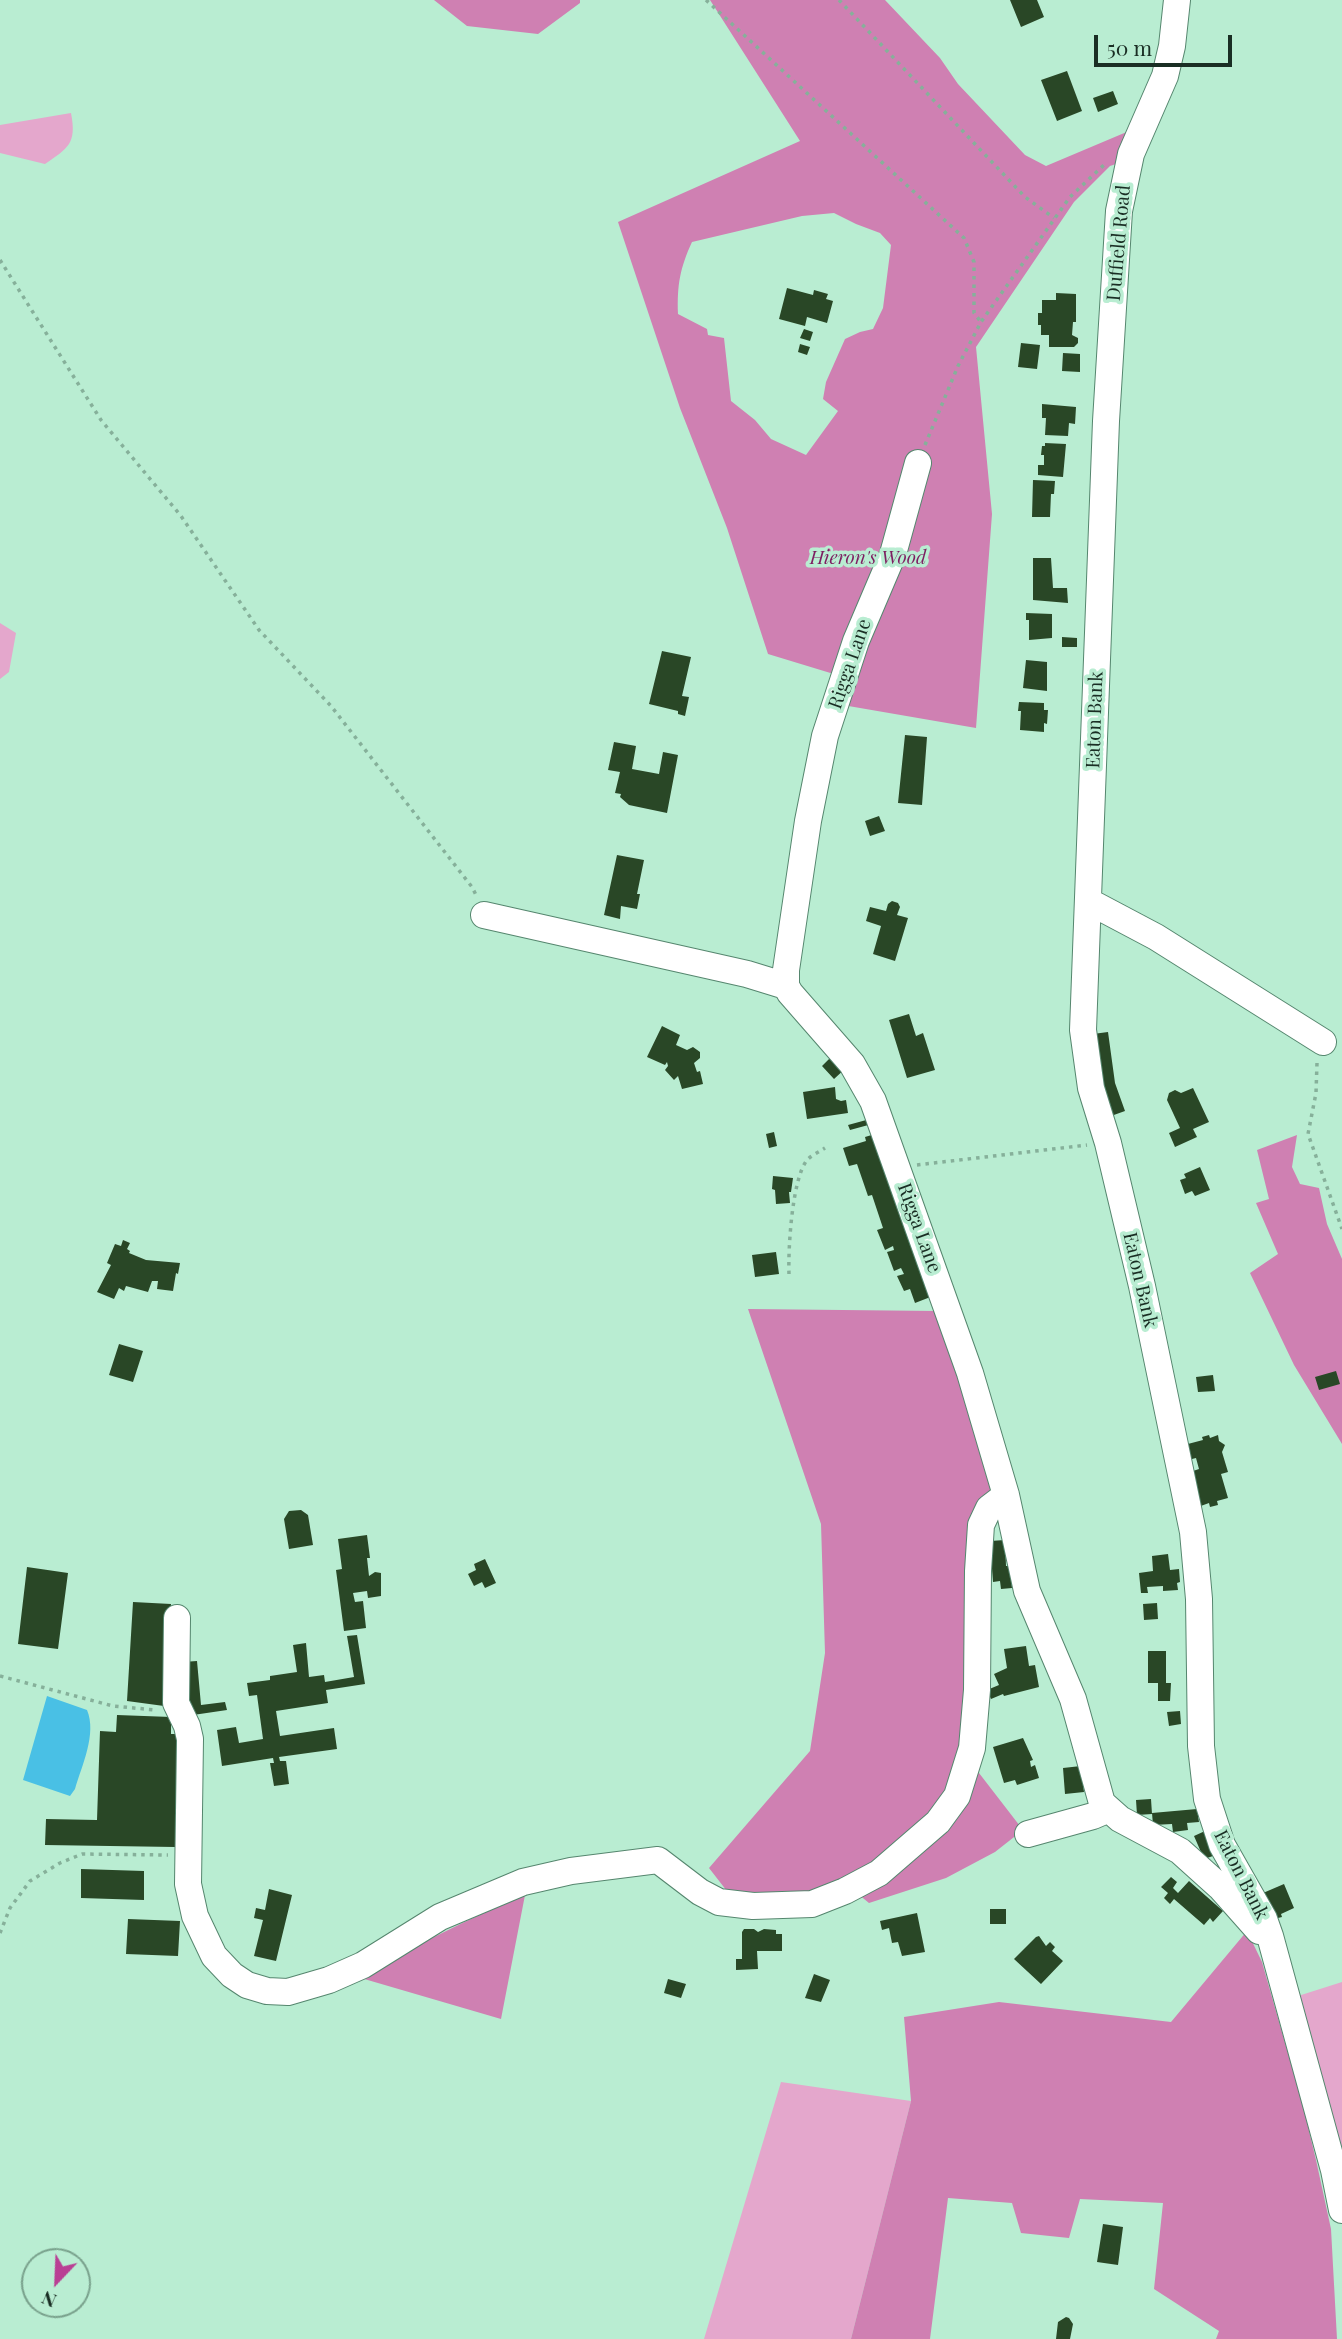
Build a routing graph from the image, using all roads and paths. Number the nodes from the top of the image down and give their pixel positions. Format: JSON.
{"nodes":[{"id":1,"x":706,"y":0,"type":"edge"},
{"id":2,"x":839,"y":0,"type":"edge"},
{"id":3,"x":1177,"y":0,"type":"edge"},
{"id":4,"x":1131,"y":154,"type":"junction"},
{"id":5,"x":1054,"y":218,"type":"junction"},
{"id":6,"x":0,"y":260,"type":"edge"},
{"id":7,"x":982,"y":322,"type":"junction"},
{"id":8,"x":1112,"y":327,"type":"joint"},
{"id":9,"x":918,"y":463,"type":"joint"},
{"id":10,"x":1088,"y":901,"type":"junction"},
{"id":11,"x":484,"y":915,"type":"joint"},
{"id":12,"x":786,"y":986,"type":"junction"},
{"id":13,"x":1320,"y":1048,"type":"joint"},
{"id":14,"x":1108,"y":1143,"type":"junction"},
{"id":15,"x":825,"y":1148,"type":"dead end"},
{"id":16,"x":898,"y":1168,"type":"junction"},
{"id":17,"x":1342,"y":1229,"type":"edge"},
{"id":18,"x":789,"y":1274,"type":"dead end"},
{"id":19,"x":1006,"y":1494,"type":"junction"},
{"id":20,"x":177,"y":1618,"type":"dead end"},
{"id":21,"x":0,"y":1676,"type":"edge"},
{"id":22,"x":180,"y":1711,"type":"junction"},
{"id":23,"x":1107,"y":1810,"type":"junction"},
{"id":24,"x":1028,"y":1834,"type":"dead end"},
{"id":25,"x":188,"y":1855,"type":"junction"},
{"id":26,"x":0,"y":1933,"type":"edge"},
{"id":27,"x":1270,"y":1936,"type":"junction"},
{"id":28,"x":1342,"y":2210,"type":"edge"}],
"edges":[{"from":1,"to":7,"type":"path"},
{"from":2,"to":5,"type":"path"},
{"from":3,"to":4,"type":"street","name":"Duffield Road"},
{"from":4,"to":5,"type":"path"},
{"from":4,"to":8,"type":"street","name":"Duffield Road"},
{"from":5,"to":7,"type":"path"},
{"from":6,"to":11,"type":"path"},
{"from":7,"to":9,"type":"path"},
{"from":8,"to":10,"type":"street","name":"Eaton Bank"},
{"from":9,"to":12,"type":"street","name":"Rigga Lane"},
{"from":10,"to":13,"type":"street"},
{"from":10,"to":14,"type":"street","name":"Eaton Bank"},
{"from":11,"to":12,"type":"street"},
{"from":12,"to":16,"type":"street","name":"Rigga Lane"},
{"from":13,"to":17,"type":"path"},
{"from":14,"to":16,"type":"path"},
{"from":14,"to":27,"type":"street","name":"Eaton Bank"},
{"from":15,"to":18,"type":"path"},
{"from":16,"to":19,"type":"street","name":"Rigga Lane"},
{"from":19,"to":23,"type":"street","name":"Rigga Lane"},
{"from":19,"to":25,"type":"street"},
{"from":20,"to":22,"type":"street"},
{"from":21,"to":22,"type":"path"},
{"from":22,"to":25,"type":"street"},
{"from":23,"to":24,"type":"street"},
{"from":23,"to":27,"type":"street"},
{"from":25,"to":26,"type":"path"},
{"from":27,"to":28,"type":"street","name":"Eaton Bank"}]}
